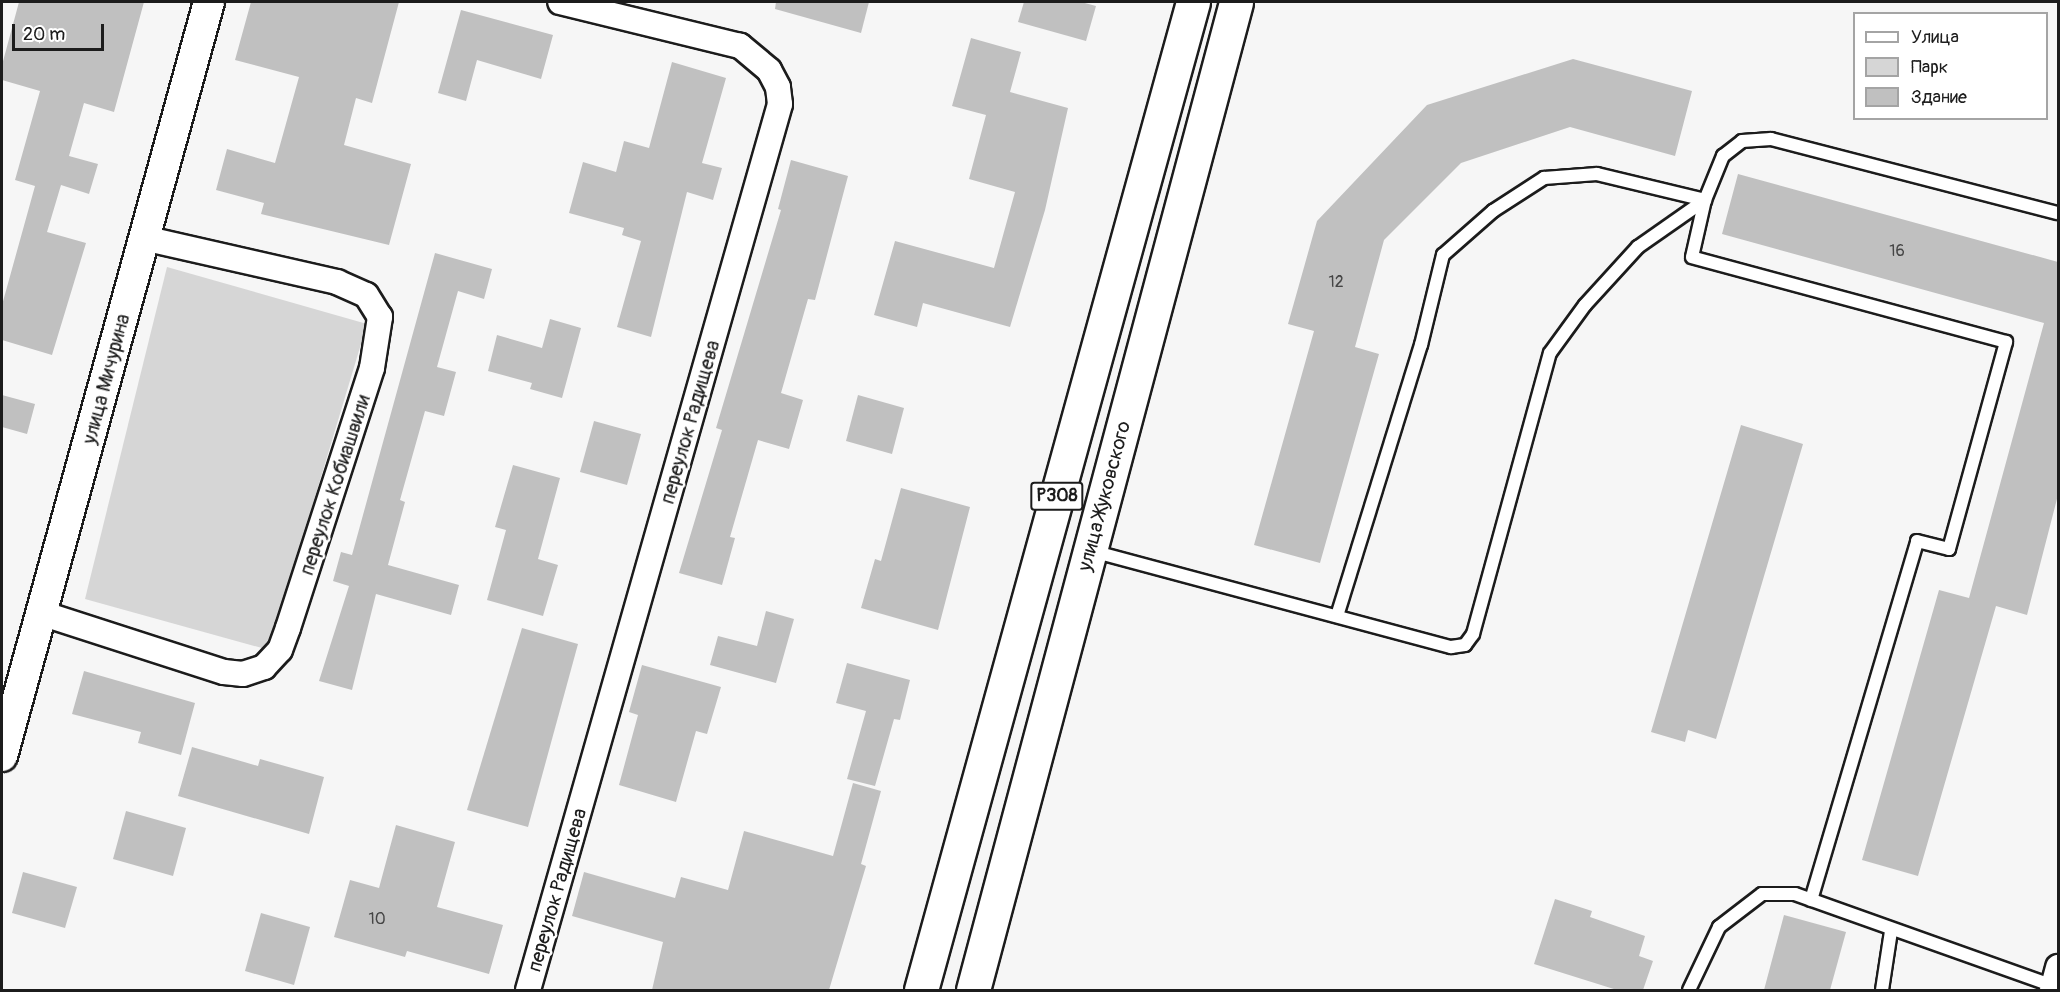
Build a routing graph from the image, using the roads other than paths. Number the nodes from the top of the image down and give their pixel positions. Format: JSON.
{"nodes":[{"id":1,"x":209,"y":2,"type":"edge"},
{"id":2,"x":560,"y":2,"type":"edge"},
{"id":3,"x":1193,"y":2,"type":"edge"},
{"id":4,"x":1236,"y":2,"type":"edge"},
{"id":5,"x":1705,"y":200,"type":"junction"},
{"id":6,"x":2058,"y":213,"type":"edge"},
{"id":7,"x":144,"y":238,"type":"junction"},
{"id":8,"x":1090,"y":550,"type":"junction"},
{"id":9,"x":41,"y":613,"type":"junction"},
{"id":10,"x":1337,"y":616,"type":"junction"},
{"id":11,"x":2,"y":756,"type":"edge"},
{"id":12,"x":1811,"y":900,"type":"junction"},
{"id":13,"x":1891,"y":931,"type":"junction"},
{"id":14,"x":2055,"y":981,"type":"edge"},
{"id":15,"x":528,"y":990,"type":"edge"},
{"id":16,"x":921,"y":990,"type":"edge"},
{"id":17,"x":974,"y":990,"type":"edge"},
{"id":18,"x":1689,"y":990,"type":"edge"},
{"id":19,"x":1882,"y":990,"type":"edge"}],
"edges":[{"from":1,"to":7,"type":"street","name":"улица Мичурина"},
{"from":2,"to":15,"type":"street","name":"переулок Радищева"},
{"from":3,"to":16,"type":"main road","number":"P308"},
{"from":4,"to":8,"type":"main road","name":"улица Жуковского","number":"P308"},
{"from":5,"to":6,"type":"lane"},
{"from":5,"to":10,"type":"lane"},
{"from":5,"to":10,"type":"lane"},
{"from":5,"to":12,"type":"lane"},
{"from":7,"to":9,"type":"street","name":"улица Мичурина"},
{"from":7,"to":9,"type":"street","name":"переулок Кобиашвили"},
{"from":8,"to":10,"type":"lane"},
{"from":8,"to":17,"type":"main road","name":"улица Жуковского","number":"P308"},
{"from":9,"to":11,"type":"street","name":"улица Мичурина"},
{"from":12,"to":13,"type":"lane"},
{"from":12,"to":18,"type":"lane"},
{"from":13,"to":14,"type":"lane"},
{"from":13,"to":19,"type":"lane"}]}
